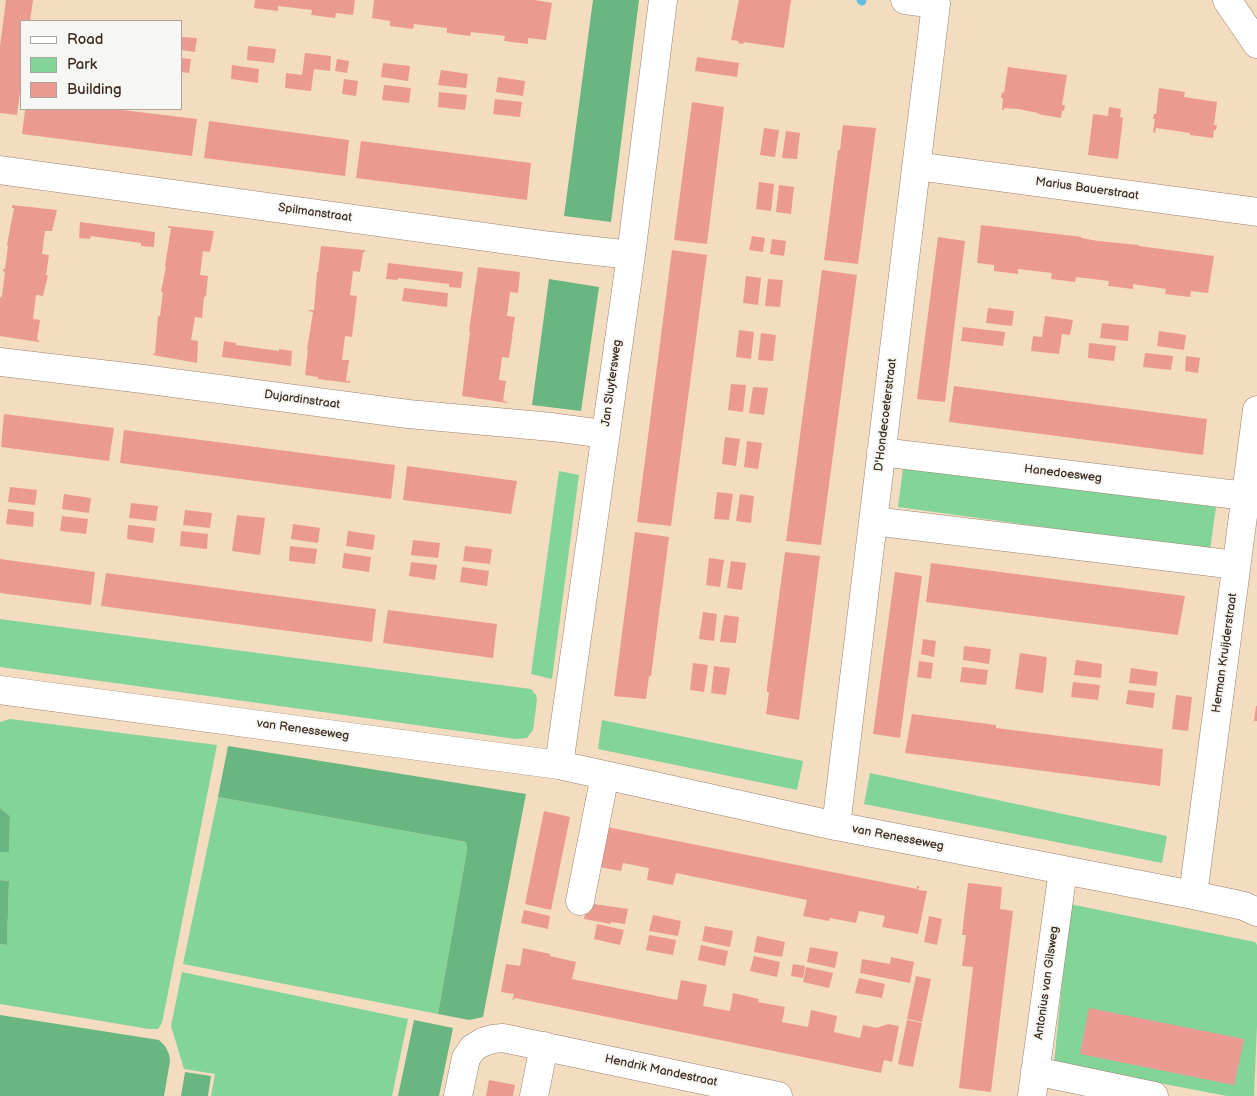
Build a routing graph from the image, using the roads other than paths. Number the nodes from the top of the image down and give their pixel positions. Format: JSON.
{"nodes":[{"id":1,"x":663,"y":0,"type":"edge"},
{"id":2,"x":905,"y":0,"type":"edge"},
{"id":3,"x":1226,"y":0,"type":"edge"},
{"id":4,"x":1257,"y":44,"type":"edge"},
{"id":5,"x":916,"y":166,"type":"junction"},
{"id":6,"x":0,"y":170,"type":"edge"},
{"id":7,"x":1257,"y":212,"type":"edge"},
{"id":8,"x":631,"y":255,"type":"junction"},
{"id":9,"x":0,"y":362,"type":"edge"},
{"id":10,"x":1257,"y":410,"type":"edge"},
{"id":11,"x":604,"y":434,"type":"junction"},
{"id":12,"x":881,"y":452,"type":"junction"},
{"id":13,"x":1246,"y":496,"type":"junction"},
{"id":14,"x":873,"y":521,"type":"junction"},
{"id":15,"x":1236,"y":565,"type":"junction"},
{"id":16,"x":0,"y":690,"type":"edge"},
{"id":17,"x":559,"y":766,"type":"junction"},
{"id":18,"x":605,"y":776,"type":"junction"},
{"id":19,"x":836,"y":826,"type":"junction"},
{"id":20,"x":1063,"y":870,"type":"junction"},
{"id":21,"x":1193,"y":896,"type":"junction"},
{"id":22,"x":580,"y":901,"type":"dead end"},
{"id":23,"x":1257,"y":912,"type":"edge"},
{"id":24,"x":544,"y":1046,"type":"junction"},
{"id":25,"x":1034,"y":1084,"type":"edge"},
{"id":26,"x":458,"y":1096,"type":"edge"},
{"id":27,"x":534,"y":1096,"type":"edge"},
{"id":28,"x":778,"y":1096,"type":"edge"},
{"id":29,"x":1154,"y":1096,"type":"edge"}],
"edges":[{"from":1,"to":8,"type":"street","name":"Jan Sluytersweg"},
{"from":2,"to":5,"type":"street","name":"D'Hondecoeterstraat"},
{"from":3,"to":4,"type":"street"},
{"from":5,"to":7,"type":"street","name":"Marius Bauerstraat"},
{"from":5,"to":12,"type":"street","name":"D'Hondecoeterstraat"},
{"from":6,"to":8,"type":"street","name":"Spilmanstraat"},
{"from":8,"to":11,"type":"street","name":"Jan Sluytersweg"},
{"from":9,"to":11,"type":"street","name":"Dujardinstraat"},
{"from":10,"to":13,"type":"street","name":"Herman Kruijderstraat"},
{"from":11,"to":17,"type":"street","name":"Jan Sluytersweg"},
{"from":12,"to":13,"type":"street","name":"Hanedoesweg"},
{"from":12,"to":14,"type":"street","name":"D'Hondecoeterstraat"},
{"from":13,"to":15,"type":"street","name":"Herman Kruijderstraat"},
{"from":14,"to":15,"type":"street"},
{"from":14,"to":19,"type":"street","name":"D'Hondecoeterstraat"},
{"from":15,"to":21,"type":"street","name":"Herman Kruijderstraat"},
{"from":16,"to":17,"type":"street","name":"van Renesseweg"},
{"from":17,"to":18,"type":"street","name":"van Renesseweg"},
{"from":18,"to":19,"type":"street","name":"van Renesseweg"},
{"from":18,"to":22,"type":"street"},
{"from":19,"to":20,"type":"street","name":"van Renesseweg"},
{"from":20,"to":21,"type":"street","name":"van Renesseweg"},
{"from":20,"to":25,"type":"street","name":"Antonius van Gilsweg"},
{"from":21,"to":23,"type":"street","name":"van Renesseweg"},
{"from":24,"to":26,"type":"street","name":"Hendrik Mandestraat"},
{"from":24,"to":27,"type":"street"},
{"from":24,"to":28,"type":"street","name":"Hendrik Mandestraat"},
{"from":25,"to":29,"type":"street"}]}
